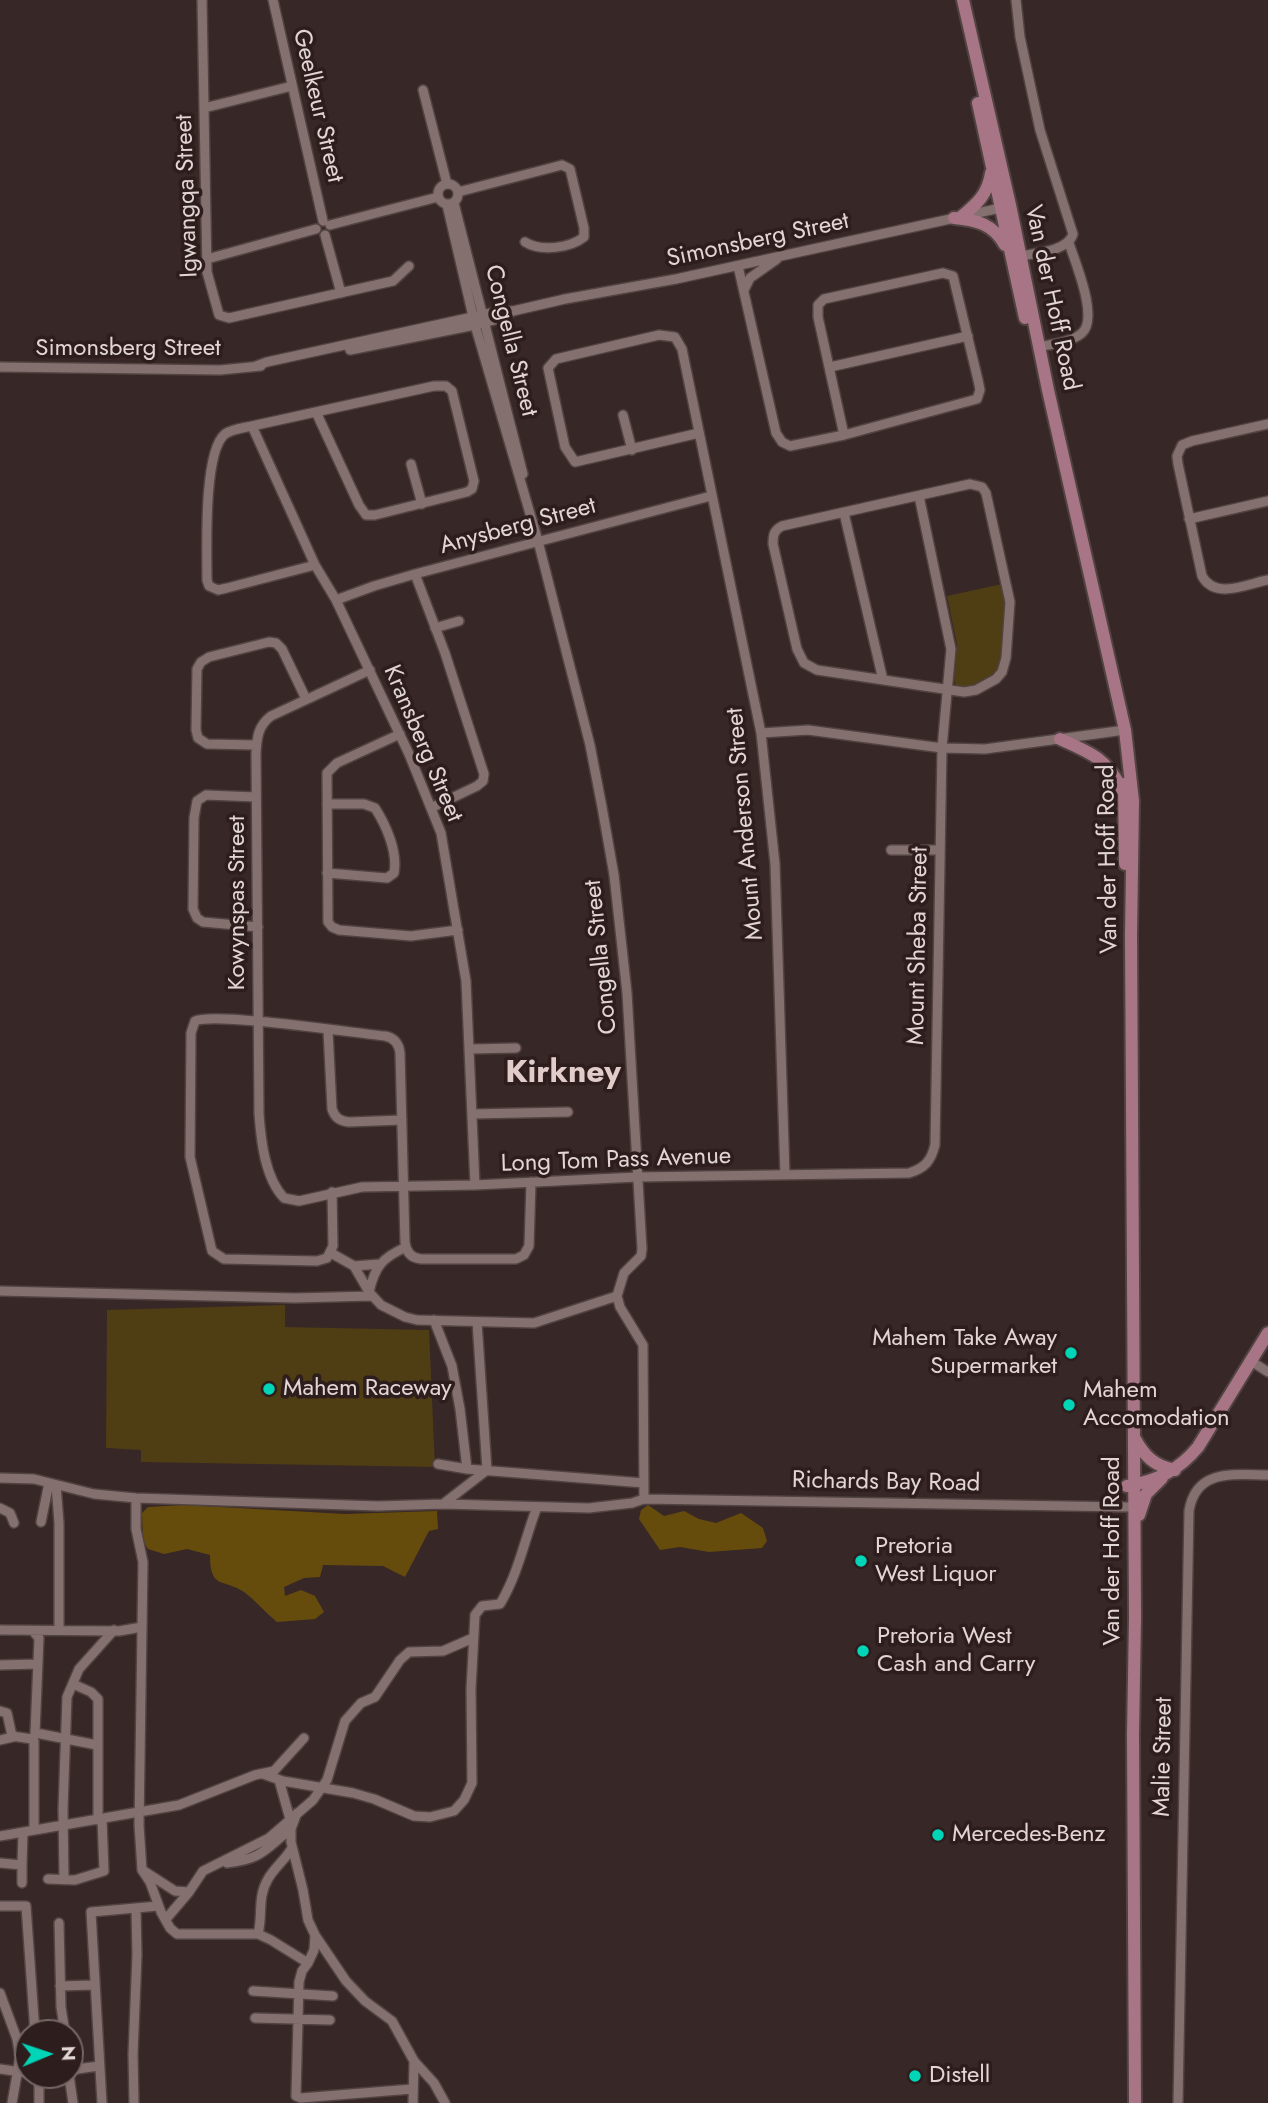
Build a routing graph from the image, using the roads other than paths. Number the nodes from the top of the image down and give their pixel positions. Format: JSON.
{"nodes":[{"id":1,"x":202,"y":0,"type":"edge"},
{"id":2,"x":273,"y":0,"type":"edge"},
{"id":3,"x":957,"y":0,"type":"edge"},
{"id":4,"x":962,"y":0,"type":"edge"},
{"id":5,"x":1016,"y":0,"type":"edge"},
{"id":6,"x":292,"y":86,"type":"junction"},
{"id":7,"x":424,"y":90,"type":"dead end"},
{"id":8,"x":204,"y":108,"type":"junction"},
{"id":9,"x":992,"y":169,"type":"junction"},
{"id":10,"x":447,"y":184,"type":"junction"},
{"id":11,"x":458,"y":192,"type":"junction"},
{"id":12,"x":438,"y":197,"type":"junction"},
{"id":13,"x":451,"y":204,"type":"junction"},
{"id":14,"x":1005,"y":206,"type":"junction"},
{"id":15,"x":958,"y":218,"type":"junction"},
{"id":16,"x":327,"y":223,"type":"junction"},
{"id":17,"x":321,"y":232,"type":"junction"},
{"id":18,"x":525,"y":242,"type":"dead end"},
{"id":19,"x":1069,"y":243,"type":"junction"},
{"id":20,"x":785,"y":255,"type":"junction"},
{"id":21,"x":1016,"y":256,"type":"junction"},
{"id":22,"x":207,"y":259,"type":"junction"},
{"id":23,"x":409,"y":266,"type":"dead end"},
{"id":24,"x":738,"y":266,"type":"junction"},
{"id":25,"x":744,"y":290,"type":"junction"},
{"id":26,"x":341,"y":293,"type":"junction"},
{"id":27,"x":485,"y":318,"type":"junction"},
{"id":28,"x":474,"y":321,"type":"junction"},
{"id":29,"x":968,"y":337,"type":"junction"},
{"id":30,"x":1039,"y":347,"type":"junction"},
{"id":31,"x":830,"y":367,"type":"junction"},
{"id":32,"x":0,"y":368,"type":"edge"},
{"id":33,"x":316,"y":412,"type":"junction"},
{"id":34,"x":623,"y":415,"type":"dead end"},
{"id":35,"x":1268,"y":424,"type":"edge"},
{"id":36,"x":251,"y":426,"type":"junction"},
{"id":37,"x":699,"y":433,"type":"junction"},
{"id":38,"x":844,"y":435,"type":"junction"},
{"id":39,"x":632,"y":450,"type":"junction"},
{"id":40,"x":411,"y":464,"type":"dead end"},
{"id":41,"x":524,"y":490,"type":"junction"},
{"id":42,"x":711,"y":496,"type":"junction"},
{"id":43,"x":919,"y":496,"type":"junction"},
{"id":44,"x":1268,"y":501,"type":"edge"},
{"id":45,"x":422,"y":504,"type":"junction"},
{"id":46,"x":844,"y":513,"type":"junction"},
{"id":47,"x":1189,"y":519,"type":"junction"},
{"id":48,"x":538,"y":541,"type":"junction"},
{"id":49,"x":315,"y":565,"type":"junction"},
{"id":50,"x":415,"y":575,"type":"junction"},
{"id":51,"x":1268,"y":580,"type":"edge"},
{"id":52,"x":336,"y":600,"type":"junction"},
{"id":53,"x":459,"y":621,"type":"dead end"},
{"id":54,"x":435,"y":628,"type":"junction"},
{"id":55,"x":370,"y":670,"type":"junction"},
{"id":56,"x":883,"y":680,"type":"junction"},
{"id":57,"x":947,"y":690,"type":"junction"},
{"id":58,"x":306,"y":699,"type":"junction"},
{"id":59,"x":1121,"y":730,"type":"junction"},
{"id":60,"x":761,"y":733,"type":"junction"},
{"id":61,"x":400,"y":734,"type":"junction"},
{"id":62,"x":1060,"y":739,"type":"junction"},
{"id":63,"x":256,"y":745,"type":"junction"},
{"id":64,"x":942,"y":748,"type":"junction"},
{"id":65,"x":1125,"y":795,"type":"junction"},
{"id":66,"x":256,"y":797,"type":"junction"},
{"id":67,"x":327,"y":804,"type":"junction"},
{"id":68,"x":432,"y":807,"type":"junction"},
{"id":69,"x":891,"y":850,"type":"dead end"},
{"id":70,"x":940,"y":850,"type":"junction"},
{"id":71,"x":327,"y":873,"type":"junction"},
{"id":72,"x":258,"y":927,"type":"junction"},
{"id":73,"x":458,"y":930,"type":"junction"},
{"id":74,"x":258,"y":1023,"type":"junction"},
{"id":75,"x":328,"y":1031,"type":"junction"},
{"id":76,"x":516,"y":1048,"type":"dead end"},
{"id":77,"x":470,"y":1049,"type":"junction"},
{"id":78,"x":568,"y":1112,"type":"dead end"},
{"id":79,"x":472,"y":1114,"type":"junction"},
{"id":80,"x":402,"y":1120,"type":"junction"},
{"id":81,"x":935,"y":1145,"type":"joint"},
{"id":82,"x":785,"y":1175,"type":"junction"},
{"id":83,"x":637,"y":1177,"type":"junction"},
{"id":84,"x":531,"y":1182,"type":"junction"},
{"id":85,"x":404,"y":1185,"type":"junction"},
{"id":86,"x":475,"y":1185,"type":"junction"},
{"id":87,"x":332,"y":1192,"type":"junction"},
{"id":88,"x":284,"y":1198,"type":"joint"},
{"id":89,"x":406,"y":1247,"type":"junction"},
{"id":90,"x":331,"y":1253,"type":"junction"},
{"id":91,"x":380,"y":1264,"type":"junction"},
{"id":92,"x":354,"y":1266,"type":"junction"},
{"id":93,"x":0,"y":1291,"type":"edge"},
{"id":94,"x":370,"y":1294,"type":"junction"},
{"id":95,"x":617,"y":1296,"type":"junction"},
{"id":96,"x":434,"y":1320,"type":"junction"},
{"id":97,"x":477,"y":1322,"type":"junction"},
{"id":98,"x":1268,"y":1333,"type":"edge"},
{"id":99,"x":1251,"y":1361,"type":"junction"},
{"id":100,"x":1268,"y":1372,"type":"edge"},
{"id":101,"x":1133,"y":1437,"type":"junction"},
{"id":102,"x":438,"y":1464,"type":"dead end"},
{"id":103,"x":467,"y":1469,"type":"junction"},
{"id":104,"x":487,"y":1470,"type":"junction"},
{"id":105,"x":1170,"y":1472,"type":"junction"},
{"id":106,"x":1268,"y":1475,"type":"edge"},
{"id":107,"x":0,"y":1478,"type":"edge"},
{"id":108,"x":644,"y":1483,"type":"junction"},
{"id":109,"x":53,"y":1484,"type":"junction"},
{"id":110,"x":1130,"y":1485,"type":"junction"},
{"id":111,"x":136,"y":1498,"type":"junction"},
{"id":112,"x":644,"y":1499,"type":"junction"},
{"id":113,"x":443,"y":1504,"type":"junction"},
{"id":114,"x":537,"y":1507,"type":"junction"},
{"id":115,"x":1127,"y":1507,"type":"junction"},
{"id":116,"x":0,"y":1508,"type":"edge"},
{"id":117,"x":41,"y":1522,"type":"dead end"},
{"id":118,"x":14,"y":1523,"type":"dead end"},
{"id":119,"x":1134,"y":1550,"type":"junction"},
{"id":120,"x":142,"y":1628,"type":"junction"},
{"id":121,"x":0,"y":1630,"type":"edge"},
{"id":122,"x":58,"y":1630,"type":"junction"},
{"id":123,"x":114,"y":1630,"type":"junction"},
{"id":124,"x":33,"y":1631,"type":"junction"},
{"id":125,"x":473,"y":1638,"type":"junction"},
{"id":126,"x":38,"y":1664,"type":"junction"},
{"id":127,"x":0,"y":1665,"type":"edge"},
{"id":128,"x":73,"y":1684,"type":"junction"},
{"id":129,"x":0,"y":1711,"type":"edge"},
{"id":130,"x":1133,"y":1735,"type":"junction"},
{"id":131,"x":34,"y":1736,"type":"junction"},
{"id":132,"x":13,"y":1737,"type":"junction"},
{"id":133,"x":65,"y":1738,"type":"junction"},
{"id":134,"x":304,"y":1738,"type":"dead end"},
{"id":135,"x":0,"y":1740,"type":"edge"},
{"id":136,"x":97,"y":1745,"type":"junction"},
{"id":137,"x":263,"y":1774,"type":"junction"},
{"id":138,"x":279,"y":1780,"type":"junction"},
{"id":139,"x":323,"y":1787,"type":"junction"},
{"id":140,"x":140,"y":1812,"type":"junction"},
{"id":141,"x":100,"y":1820,"type":"junction"},
{"id":142,"x":291,"y":1824,"type":"junction"},
{"id":143,"x":63,"y":1825,"type":"junction"},
{"id":144,"x":34,"y":1829,"type":"junction"},
{"id":145,"x":23,"y":1832,"type":"junction"},
{"id":146,"x":0,"y":1836,"type":"edge"},
{"id":147,"x":292,"y":1848,"type":"junction"},
{"id":148,"x":0,"y":1863,"type":"edge"},
{"id":149,"x":22,"y":1865,"type":"junction"},
{"id":150,"x":142,"y":1870,"type":"junction"},
{"id":151,"x":48,"y":1879,"type":"dead end"},
{"id":152,"x":64,"y":1880,"type":"junction"},
{"id":153,"x":22,"y":1883,"type":"dead end"},
{"id":154,"x":189,"y":1892,"type":"junction"},
{"id":155,"x":0,"y":1906,"type":"edge"},
{"id":156,"x":158,"y":1906,"type":"junction"},
{"id":157,"x":136,"y":1908,"type":"junction"},
{"id":158,"x":166,"y":1919,"type":"junction"},
{"id":159,"x":59,"y":1923,"type":"dead end"},
{"id":160,"x":258,"y":1934,"type":"junction"},
{"id":161,"x":315,"y":1935,"type":"junction"},
{"id":162,"x":308,"y":1963,"type":"junction"},
{"id":163,"x":94,"y":1985,"type":"junction"},
{"id":164,"x":60,"y":1986,"type":"junction"},
{"id":165,"x":253,"y":1991,"type":"dead end"},
{"id":166,"x":0,"y":1993,"type":"edge"},
{"id":167,"x":299,"y":1993,"type":"junction"},
{"id":168,"x":333,"y":1996,"type":"dead end"},
{"id":169,"x":255,"y":2018,"type":"dead end"},
{"id":170,"x":34,"y":2019,"type":"edge"},
{"id":171,"x":64,"y":2019,"type":"edge"},
{"id":172,"x":298,"y":2019,"type":"junction"},
{"id":173,"x":330,"y":2020,"type":"dead end"},
{"id":174,"x":14,"y":2031,"type":"edge"},
{"id":175,"x":414,"y":2061,"type":"junction"},
{"id":176,"x":99,"y":2066,"type":"junction"},
{"id":177,"x":84,"y":2068,"type":"edge"},
{"id":178,"x":412,"y":2089,"type":"junction"},
{"id":179,"x":102,"y":2103,"type":"edge"},
{"id":180,"x":134,"y":2103,"type":"edge"},
{"id":181,"x":413,"y":2103,"type":"edge"},
{"id":182,"x":445,"y":2103,"type":"edge"},
{"id":183,"x":1135,"y":2103,"type":"edge"},
{"id":184,"x":1178,"y":2103,"type":"edge"}],
"edges":[{"from":1,"to":8,"type":"street","name":"Igwangqa Street"},
{"from":2,"to":6,"type":"street","name":"Geelkeur Street"},
{"from":3,"to":9,"type":"main road","name":"Van der Hoff Road"},
{"from":4,"to":14,"type":"main road","name":"Van der Hoff Road"},
{"from":5,"to":19,"type":"street"},
{"from":6,"to":8,"type":"street"},
{"from":6,"to":16,"type":"street","name":"Geelkeur Street"},
{"from":7,"to":10,"type":"street"},
{"from":8,"to":22,"type":"street","name":"Igwangqa Street"},
{"from":9,"to":14,"type":"main road","name":"Van der Hoff Road"},
{"from":9,"to":15,"type":"main road"},
{"from":10,"to":11,"type":"street"},
{"from":10,"to":12,"type":"street"},
{"from":11,"to":13,"type":"street"},
{"from":11,"to":18,"type":"street"},
{"from":12,"to":13,"type":"street"},
{"from":12,"to":16,"type":"street"},
{"from":13,"to":27,"type":"street","name":"Congella Street"},
{"from":13,"to":28,"type":"street","name":"Congella Street"},
{"from":14,"to":15,"type":"street","name":"Simonsberg Street"},
{"from":14,"to":21,"type":"main road","name":"Van der Hoff Road"},
{"from":15,"to":20,"type":"street","name":"Simonsberg Street"},
{"from":15,"to":21,"type":"main road"},
{"from":16,"to":17,"type":"street"},
{"from":17,"to":22,"type":"street"},
{"from":17,"to":26,"type":"street"},
{"from":19,"to":21,"type":"street"},
{"from":19,"to":30,"type":"street"},
{"from":20,"to":24,"type":"street","name":"Simonsberg Street"},
{"from":20,"to":25,"type":"street"},
{"from":21,"to":30,"type":"main road","name":"Van der Hoff Road"},
{"from":21,"to":59,"type":"main road","name":"Van der Hoff Road"},
{"from":22,"to":26,"type":"street","name":"Igwangqa Street"},
{"from":23,"to":26,"type":"street","name":"Igwangqa Street"},
{"from":24,"to":25,"type":"street"},
{"from":24,"to":27,"type":"street","name":"Simonsberg Street"},
{"from":25,"to":38,"type":"street"},
{"from":27,"to":28,"type":"street","name":"Simonsberg Street"},
{"from":27,"to":41,"type":"street","name":"Congella Street"},
{"from":28,"to":32,"type":"street","name":"Simonsberg Street"},
{"from":28,"to":41,"type":"street","name":"Congella Street"},
{"from":29,"to":31,"type":"street"},
{"from":29,"to":31,"type":"street"},
{"from":29,"to":38,"type":"street"},
{"from":30,"to":59,"type":"main road","name":"Van der Hoff Road"},
{"from":31,"to":38,"type":"street"},
{"from":33,"to":36,"type":"street"},
{"from":33,"to":45,"type":"street"},
{"from":33,"to":45,"type":"street"},
{"from":34,"to":39,"type":"street"},
{"from":35,"to":47,"type":"street"},
{"from":36,"to":49,"type":"street","name":"Kransberg Street"},
{"from":36,"to":49,"type":"street"},
{"from":37,"to":39,"type":"street","name":"Mount Anderson Street"},
{"from":37,"to":39,"type":"street","name":"Mount Anderson Street"},
{"from":37,"to":42,"type":"street","name":"Mount Anderson Street"},
{"from":40,"to":45,"type":"street"},
{"from":41,"to":48,"type":"street","name":"Congella Street"},
{"from":42,"to":48,"type":"street","name":"Anysberg Street"},
{"from":42,"to":60,"type":"street","name":"Mount Anderson Street"},
{"from":43,"to":46,"type":"street"},
{"from":43,"to":57,"type":"street","name":"Mount Sheba Street"},
{"from":43,"to":57,"type":"street"},
{"from":44,"to":47,"type":"street"},
{"from":46,"to":56,"type":"street"},
{"from":46,"to":56,"type":"street"},
{"from":47,"to":51,"type":"street"},
{"from":48,"to":50,"type":"street","name":"Anysberg Street"},
{"from":48,"to":83,"type":"street","name":"Congella Street"},
{"from":49,"to":52,"type":"street","name":"Kransberg Street"},
{"from":50,"to":52,"type":"street","name":"Anysberg Street"},
{"from":50,"to":54,"type":"street"},
{"from":52,"to":55,"type":"street","name":"Kransberg Street"},
{"from":53,"to":54,"type":"street"},
{"from":54,"to":68,"type":"street"},
{"from":55,"to":58,"type":"street"},
{"from":55,"to":61,"type":"street","name":"Kransberg Street"},
{"from":56,"to":57,"type":"street"},
{"from":57,"to":64,"type":"street","name":"Mount Sheba Street"},
{"from":58,"to":63,"type":"street"},
{"from":58,"to":63,"type":"street"},
{"from":59,"to":62,"type":"street"},
{"from":59,"to":65,"type":"main road","name":"Van der Hoff Road"},
{"from":59,"to":101,"type":"main road","name":"Van der Hoff Road"},
{"from":60,"to":64,"type":"street"},
{"from":60,"to":82,"type":"street","name":"Mount Anderson Street"},
{"from":61,"to":67,"type":"street"},
{"from":61,"to":68,"type":"street","name":"Kransberg Street"},
{"from":62,"to":64,"type":"street"},
{"from":62,"to":65,"type":"main road"},
{"from":63,"to":66,"type":"street","name":"Kowynspas Street"},
{"from":64,"to":70,"type":"street","name":"Mount Sheba Street"},
{"from":65,"to":110,"type":"main road","name":"Van der Hoff Road"},
{"from":66,"to":72,"type":"street","name":"Kowynspas Street"},
{"from":66,"to":72,"type":"street"},
{"from":67,"to":71,"type":"street"},
{"from":67,"to":71,"type":"street"},
{"from":68,"to":73,"type":"street","name":"Kransberg Street"},
{"from":69,"to":70,"type":"street"},
{"from":70,"to":81,"type":"street","name":"Mount Sheba Street"},
{"from":71,"to":73,"type":"street"},
{"from":72,"to":74,"type":"street","name":"Kowynspas Street"},
{"from":73,"to":77,"type":"street","name":"Kransberg Street"},
{"from":74,"to":75,"type":"street"},
{"from":74,"to":88,"type":"street","name":"Kowynspas Street"},
{"from":74,"to":90,"type":"street"},
{"from":75,"to":80,"type":"street"},
{"from":75,"to":80,"type":"street"},
{"from":76,"to":77,"type":"street"},
{"from":77,"to":79,"type":"street","name":"Kransberg Street"},
{"from":78,"to":79,"type":"street"},
{"from":79,"to":86,"type":"street","name":"Kransberg Street"},
{"from":80,"to":85,"type":"street"},
{"from":81,"to":82,"type":"street","name":"Long Tom Pass Avenue"},
{"from":82,"to":83,"type":"street","name":"Long Tom Pass Avenue"},
{"from":83,"to":84,"type":"street","name":"Long Tom Pass Avenue"},
{"from":83,"to":95,"type":"street","name":"Congella Street"},
{"from":84,"to":86,"type":"street","name":"Long Tom Pass Avenue"},
{"from":84,"to":89,"type":"street"},
{"from":85,"to":86,"type":"street","name":"Long Tom Pass Avenue"},
{"from":85,"to":87,"type":"street","name":"Long Tom Pass Avenue"},
{"from":85,"to":89,"type":"street"},
{"from":87,"to":88,"type":"street","name":"Long Tom Pass Avenue"},
{"from":87,"to":90,"type":"street"},
{"from":89,"to":91,"type":"street"},
{"from":90,"to":92,"type":"street"},
{"from":91,"to":92,"type":"street"},
{"from":91,"to":94,"type":"street"},
{"from":92,"to":94,"type":"street"},
{"from":93,"to":94,"type":"street"},
{"from":94,"to":96,"type":"street"},
{"from":95,"to":97,"type":"street"},
{"from":95,"to":108,"type":"street"},
{"from":96,"to":97,"type":"street"},
{"from":96,"to":103,"type":"street"},
{"from":97,"to":104,"type":"street"},
{"from":98,"to":99,"type":"main road"},
{"from":99,"to":100,"type":"street"},
{"from":99,"to":105,"type":"main road"},
{"from":101,"to":105,"type":"main road"},
{"from":101,"to":110,"type":"main road","name":"Van der Hoff Road"},
{"from":102,"to":103,"type":"street"},
{"from":103,"to":104,"type":"street"},
{"from":104,"to":108,"type":"street"},
{"from":104,"to":113,"type":"street"},
{"from":105,"to":110,"type":"main road"},
{"from":105,"to":119,"type":"main road"},
{"from":106,"to":184,"type":"street","name":"Malie Street"},
{"from":107,"to":109,"type":"street","name":"Richards Bay Road"},
{"from":108,"to":112,"type":"street"},
{"from":109,"to":111,"type":"street","name":"Richards Bay Road"},
{"from":109,"to":117,"type":"street"},
{"from":109,"to":122,"type":"street"},
{"from":110,"to":115,"type":"main road","name":"Van der Hoff Road"},
{"from":110,"to":119,"type":"main road","name":"Van der Hoff Road"},
{"from":111,"to":113,"type":"street","name":"Richards Bay Road"},
{"from":111,"to":120,"type":"street"},
{"from":112,"to":114,"type":"street","name":"Richards Bay Road"},
{"from":112,"to":115,"type":"street","name":"Richards Bay Road"},
{"from":113,"to":114,"type":"street","name":"Richards Bay Road"},
{"from":114,"to":125,"type":"street"},
{"from":115,"to":130,"type":"main road","name":"Van der Hoff Road"},
{"from":116,"to":118,"type":"street"},
{"from":119,"to":130,"type":"main road","name":"Van der Hoff Road"},
{"from":120,"to":123,"type":"street"},
{"from":120,"to":140,"type":"street"},
{"from":121,"to":124,"type":"street"},
{"from":122,"to":123,"type":"street"},
{"from":122,"to":124,"type":"street"},
{"from":123,"to":128,"type":"street"},
{"from":124,"to":126,"type":"street"},
{"from":125,"to":139,"type":"street"},
{"from":125,"to":139,"type":"street"},
{"from":126,"to":127,"type":"street"},
{"from":126,"to":131,"type":"street"},
{"from":128,"to":133,"type":"street"},
{"from":128,"to":136,"type":"street"},
{"from":129,"to":132,"type":"street"},
{"from":130,"to":183,"type":"main road","name":"Van der Hoff Road"},
{"from":131,"to":132,"type":"street"},
{"from":131,"to":133,"type":"street"},
{"from":131,"to":144,"type":"street"},
{"from":132,"to":135,"type":"street"},
{"from":133,"to":136,"type":"street"},
{"from":133,"to":143,"type":"street"},
{"from":134,"to":137,"type":"street"},
{"from":136,"to":141,"type":"street"},
{"from":137,"to":138,"type":"street"},
{"from":137,"to":140,"type":"street"},
{"from":138,"to":139,"type":"street"},
{"from":138,"to":142,"type":"street"},
{"from":139,"to":142,"type":"street"},
{"from":140,"to":141,"type":"street"},
{"from":140,"to":150,"type":"street"},
{"from":141,"to":143,"type":"street"},
{"from":141,"to":152,"type":"street"},
{"from":142,"to":147,"type":"street"},
{"from":142,"to":154,"type":"street"},
{"from":143,"to":144,"type":"street"},
{"from":143,"to":152,"type":"street"},
{"from":144,"to":145,"type":"street"},
{"from":145,"to":146,"type":"street"},
{"from":145,"to":149,"type":"street"},
{"from":147,"to":160,"type":"street"},
{"from":147,"to":161,"type":"street"},
{"from":148,"to":149,"type":"street"},
{"from":149,"to":153,"type":"street"},
{"from":150,"to":154,"type":"street"},
{"from":150,"to":156,"type":"street"},
{"from":151,"to":152,"type":"street"},
{"from":154,"to":158,"type":"street"},
{"from":155,"to":170,"type":"street"},
{"from":156,"to":157,"type":"street"},
{"from":156,"to":158,"type":"street"},
{"from":157,"to":163,"type":"street"},
{"from":157,"to":180,"type":"street"},
{"from":158,"to":160,"type":"street"},
{"from":159,"to":164,"type":"street"},
{"from":160,"to":162,"type":"street"},
{"from":161,"to":162,"type":"street"},
{"from":161,"to":175,"type":"street"},
{"from":162,"to":167,"type":"street"},
{"from":163,"to":164,"type":"street"},
{"from":163,"to":176,"type":"street"},
{"from":164,"to":171,"type":"street"},
{"from":165,"to":167,"type":"street"},
{"from":166,"to":174,"type":"street"},
{"from":167,"to":168,"type":"street"},
{"from":167,"to":172,"type":"street"},
{"from":169,"to":172,"type":"street"},
{"from":172,"to":173,"type":"street"},
{"from":172,"to":178,"type":"street"},
{"from":175,"to":178,"type":"street"},
{"from":175,"to":182,"type":"street"},
{"from":176,"to":177,"type":"street"},
{"from":176,"to":179,"type":"street"},
{"from":178,"to":181,"type":"street"}]}
